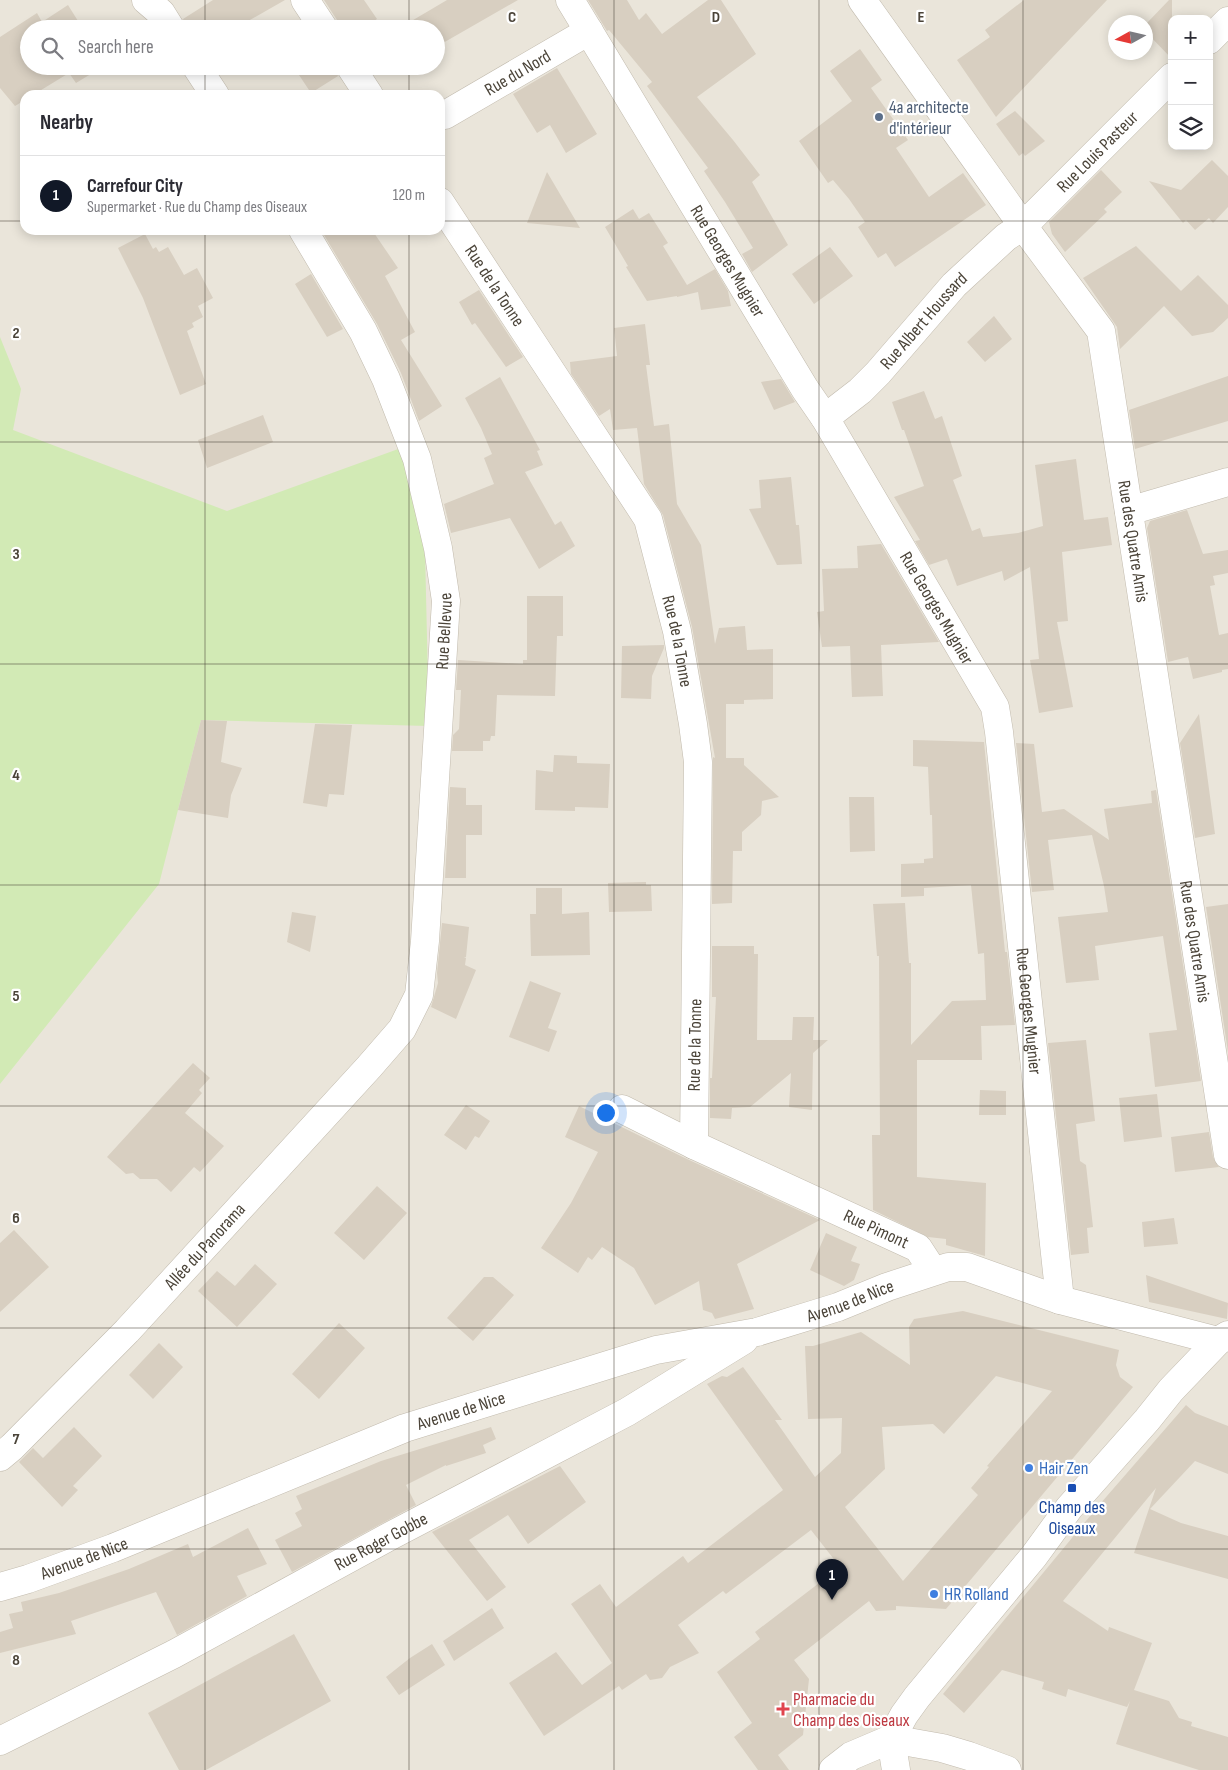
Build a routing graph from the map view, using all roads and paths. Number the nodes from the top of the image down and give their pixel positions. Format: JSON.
{"nodes":[{"id":1,"x":146,"y":0,"type":"edge"},
{"id":2,"x":304,"y":0,"type":"edge"},
{"id":3,"x":570,"y":0,"type":"edge"},
{"id":4,"x":862,"y":0,"type":"edge"},
{"id":5,"x":165,"y":20,"type":"edge"},
{"id":6,"x":318,"y":20,"type":"edge"},
{"id":7,"x":1228,"y":22,"type":"edge"},
{"id":8,"x":588,"y":31,"type":"junction"},
{"id":9,"x":1213,"y":36,"type":"edge"},
{"id":10,"x":202,"y":75,"type":"edge"},
{"id":11,"x":356,"y":75,"type":"edge"},
{"id":12,"x":1168,"y":81,"type":"edge"},
{"id":13,"x":212,"y":90,"type":"edge"},
{"id":14,"x":366,"y":90,"type":"edge"},
{"id":15,"x":445,"y":115,"type":"dead end"},
{"id":16,"x":445,"y":210,"type":"edge"},
{"id":17,"x":1023,"y":226,"type":"junction"},
{"id":18,"x":305,"y":235,"type":"edge"},
{"id":19,"x":825,"y":418,"type":"junction"},
{"id":20,"x":1228,"y":482,"type":"edge"},
{"id":21,"x":1129,"y":511,"type":"junction"},
{"id":22,"x":402,"y":1029,"type":"joint"},
{"id":23,"x":622,"y":1109,"type":"dead end"},
{"id":24,"x":694,"y":1145,"type":"junction"},
{"id":25,"x":1228,"y":1155,"type":"edge"},
{"id":26,"x":932,"y":1271,"type":"junction"},
{"id":27,"x":1060,"y":1300,"type":"junction"},
{"id":28,"x":757,"y":1332,"type":"junction"},
{"id":29,"x":1223,"y":1338,"type":"edge"},
{"id":30,"x":0,"y":1457,"type":"edge"},
{"id":31,"x":0,"y":1587,"type":"edge"},
{"id":32,"x":891,"y":1739,"type":"junction"},
{"id":33,"x":0,"y":1741,"type":"edge"},
{"id":34,"x":833,"y":1770,"type":"edge"},
{"id":35,"x":896,"y":1770,"type":"edge"},
{"id":36,"x":1007,"y":1770,"type":"edge"}],
"edges":[{"from":1,"to":5,"type":"street"},
{"from":2,"to":6,"type":"street"},
{"from":3,"to":8,"type":"street","name":"Rue Georges Mugnier"},
{"from":4,"to":17,"type":"street","name":"Rue des Quatre Amis"},
{"from":7,"to":9,"type":"street"},
{"from":8,"to":15,"type":"street","name":"Rue du Nord"},
{"from":8,"to":19,"type":"street","name":"Rue Georges Mugnier"},
{"from":10,"to":13,"type":"street"},
{"from":11,"to":14,"type":"street"},
{"from":12,"to":17,"type":"street","name":"Rue Louis Pasteur"},
{"from":16,"to":24,"type":"street","name":"Rue de la Tonne"},
{"from":17,"to":19,"type":"street","name":"Rue Albert Houssard"},
{"from":17,"to":21,"type":"street","name":"Rue des Quatre Amis"},
{"from":18,"to":22,"type":"street","name":"Rue Bellevue"},
{"from":19,"to":27,"type":"street","name":"Rue Georges Mugnier"},
{"from":20,"to":21,"type":"street"},
{"from":21,"to":25,"type":"street","name":"Rue des Quatre Amis"},
{"from":22,"to":30,"type":"street","name":"Allée du Panorama"},
{"from":23,"to":24,"type":"street","name":"Rue Pimont"},
{"from":24,"to":26,"type":"street","name":"Rue Pimont"},
{"from":26,"to":27,"type":"street"},
{"from":26,"to":28,"type":"street","name":"Avenue de Nice"},
{"from":27,"to":29,"type":"street"},
{"from":28,"to":31,"type":"street","name":"Avenue de Nice"},
{"from":28,"to":33,"type":"street","name":"Rue Roger Gobbe"},
{"from":29,"to":32,"type":"street"},
{"from":32,"to":34,"type":"street"},
{"from":32,"to":35,"type":"street"},
{"from":32,"to":36,"type":"street"}]}
